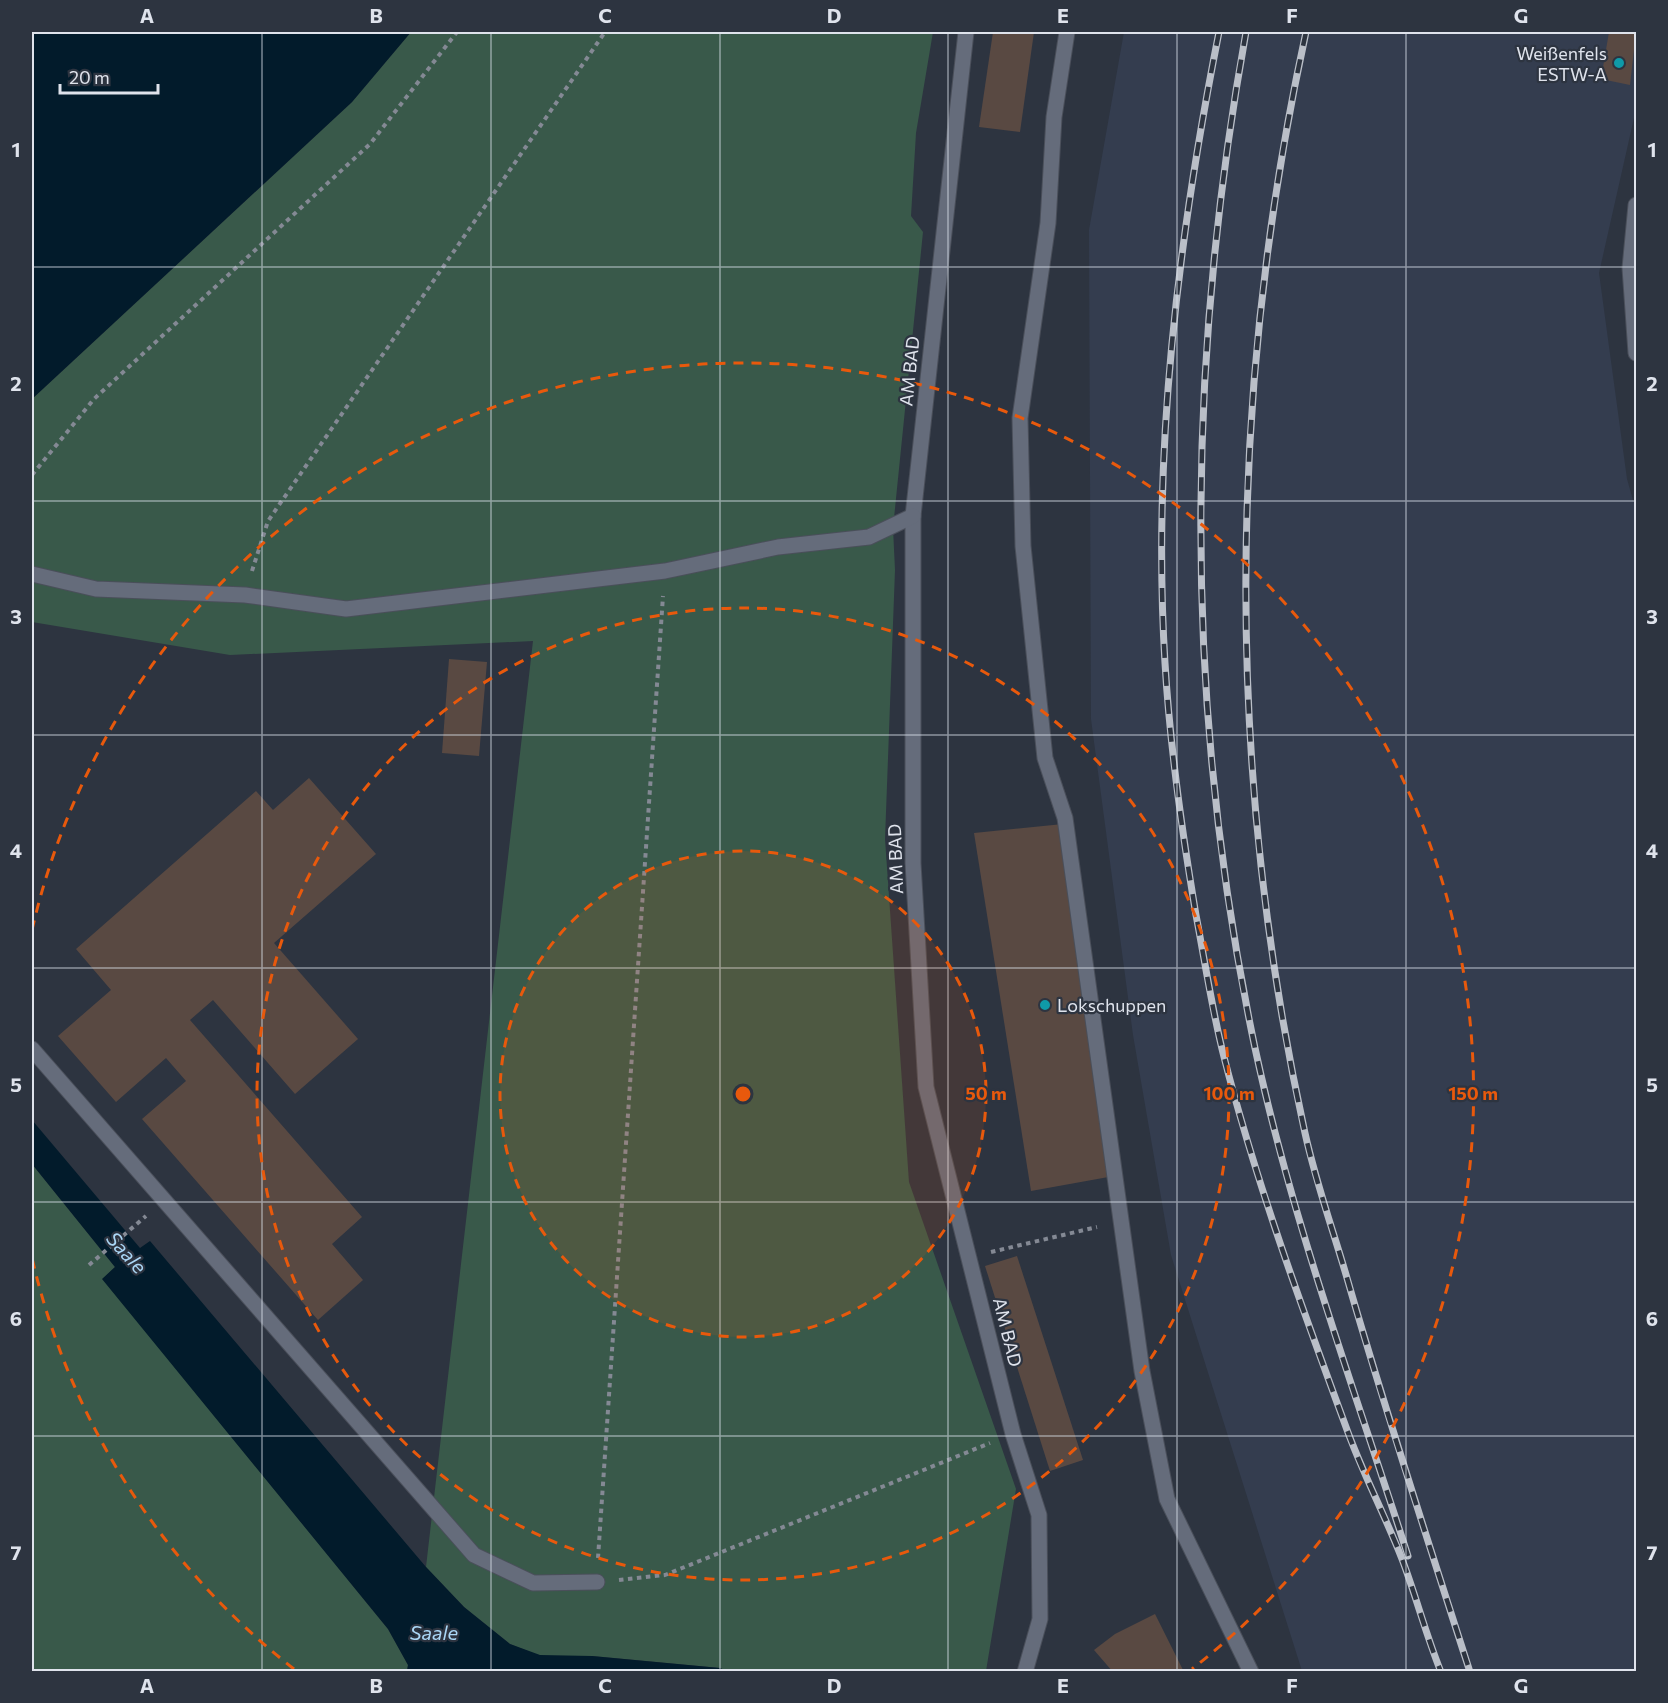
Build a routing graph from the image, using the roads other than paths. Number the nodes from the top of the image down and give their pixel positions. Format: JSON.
{"nodes":[{"id":1,"x":966,"y":32,"type":"edge"},
{"id":2,"x":1067,"y":32,"type":"edge"},
{"id":3,"x":1636,"y":205,"type":"edge"},
{"id":4,"x":1634,"y":287,"type":"edge"},
{"id":5,"x":1636,"y":353,"type":"edge"},
{"id":6,"x":913,"y":516,"type":"junction"},
{"id":7,"x":32,"y":574,"type":"edge"},
{"id":8,"x":32,"y":1048,"type":"edge"},
{"id":9,"x":597,"y":1582,"type":"road end"},
{"id":10,"x":1025,"y":1671,"type":"edge"},
{"id":11,"x":1251,"y":1671,"type":"edge"}],
"edges":[{"from":1,"to":6,"type":"street","name":"AM BAD"},
{"from":2,"to":11,"type":"street"},
{"from":3,"to":4,"type":"street"},
{"from":4,"to":5,"type":"street"},
{"from":6,"to":7,"type":"street"},
{"from":6,"to":10,"type":"street","name":"AM BAD"},
{"from":8,"to":9,"type":"street"}]}
